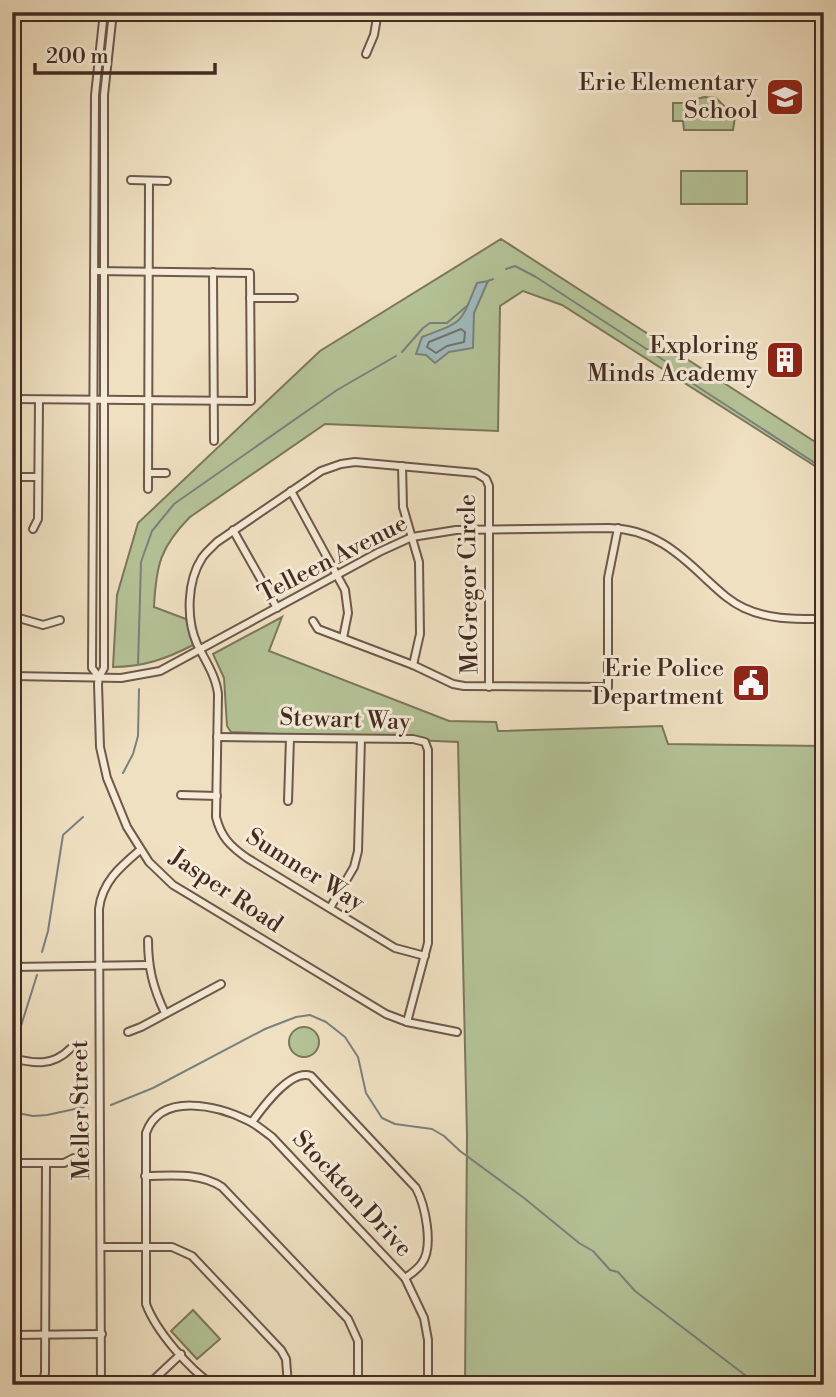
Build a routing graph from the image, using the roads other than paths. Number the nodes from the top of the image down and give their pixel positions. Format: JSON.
{"nodes":[{"id":1,"x":104,"y":12,"type":"edge"},
{"id":2,"x":113,"y":12,"type":"edge"},
{"id":3,"x":378,"y":12,"type":"edge"},
{"id":4,"x":366,"y":54,"type":"dead end"},
{"id":5,"x":94,"y":162,"type":"junction"},
{"id":6,"x":104,"y":162,"type":"junction"},
{"id":7,"x":131,"y":180,"type":"dead end"},
{"id":8,"x":149,"y":181,"type":"junction"},
{"id":9,"x":167,"y":181,"type":"dead end"},
{"id":10,"x":94,"y":271,"type":"junction"},
{"id":11,"x":103,"y":271,"type":"junction"},
{"id":12,"x":150,"y":272,"type":"junction"},
{"id":13,"x":213,"y":272,"type":"junction"},
{"id":14,"x":250,"y":298,"type":"junction"},
{"id":15,"x":294,"y":298,"type":"dead end"},
{"id":16,"x":12,"y":399,"type":"edge"},
{"id":17,"x":39,"y":400,"type":"junction"},
{"id":18,"x":94,"y":401,"type":"junction"},
{"id":19,"x":103,"y":401,"type":"junction"},
{"id":20,"x":214,"y":401,"type":"junction"},
{"id":21,"x":149,"y":402,"type":"junction"},
{"id":22,"x":214,"y":441,"type":"dead end"},
{"id":23,"x":402,"y":466,"type":"junction"},
{"id":24,"x":148,"y":473,"type":"junction"},
{"id":25,"x":166,"y":473,"type":"dead end"},
{"id":26,"x":12,"y":477,"type":"edge"},
{"id":27,"x":38,"y":477,"type":"junction"},
{"id":28,"x":148,"y":489,"type":"dead end"},
{"id":29,"x":291,"y":491,"type":"junction"},
{"id":30,"x":618,"y":528,"type":"junction"},
{"id":31,"x":33,"y":529,"type":"dead end"},
{"id":32,"x":489,"y":529,"type":"junction"},
{"id":33,"x":233,"y":530,"type":"junction"},
{"id":34,"x":412,"y":537,"type":"junction"},
{"id":35,"x":338,"y":575,"type":"junction"},
{"id":36,"x":277,"y":608,"type":"junction"},
{"id":37,"x":12,"y":616,"type":"edge"},
{"id":38,"x":824,"y":619,"type":"edge"},
{"id":39,"x":60,"y":620,"type":"dead end"},
{"id":40,"x":313,"y":621,"type":"dead end"},
{"id":41,"x":343,"y":638,"type":"junction"},
{"id":42,"x":201,"y":651,"type":"junction"},
{"id":43,"x":413,"y":665,"type":"junction"},
{"id":44,"x":12,"y":676,"type":"edge"},
{"id":45,"x":99,"y":677,"type":"junction"},
{"id":46,"x":489,"y":687,"type":"junction"},
{"id":47,"x":218,"y":737,"type":"junction"},
{"id":48,"x":290,"y":738,"type":"junction"},
{"id":49,"x":361,"y":739,"type":"junction"},
{"id":50,"x":181,"y":795,"type":"dead end"},
{"id":51,"x":216,"y":796,"type":"junction"},
{"id":52,"x":288,"y":801,"type":"dead end"},
{"id":53,"x":140,"y":850,"type":"junction"},
{"id":54,"x":330,"y":908,"type":"junction"},
{"id":55,"x":148,"y":940,"type":"dead end"},
{"id":56,"x":425,"y":956,"type":"junction"},
{"id":57,"x":148,"y":965,"type":"junction"},
{"id":58,"x":99,"y":966,"type":"junction"},
{"id":59,"x":12,"y":967,"type":"edge"},
{"id":60,"x":221,"y":984,"type":"dead end"},
{"id":61,"x":165,"y":1013,"type":"junction"},
{"id":62,"x":407,"y":1022,"type":"junction"},
{"id":63,"x":128,"y":1032,"type":"dead end"},
{"id":64,"x":457,"y":1032,"type":"dead end"},
{"id":65,"x":70,"y":1048,"type":"dead end"},
{"id":66,"x":12,"y":1058,"type":"edge"},
{"id":67,"x":252,"y":1122,"type":"junction"},
{"id":68,"x":74,"y":1158,"type":"dead end"},
{"id":69,"x":12,"y":1163,"type":"edge"},
{"id":70,"x":46,"y":1164,"type":"junction"},
{"id":71,"x":145,"y":1176,"type":"junction"},
{"id":72,"x":145,"y":1246,"type":"junction"},
{"id":73,"x":102,"y":1247,"type":"junction"},
{"id":74,"x":405,"y":1278,"type":"junction"},
{"id":75,"x":45,"y":1334,"type":"junction"},
{"id":76,"x":102,"y":1334,"type":"junction"},
{"id":77,"x":12,"y":1335,"type":"edge"},
{"id":78,"x":181,"y":1354,"type":"junction"},
{"id":79,"x":42,"y":1385,"type":"edge"},
{"id":80,"x":101,"y":1385,"type":"edge"},
{"id":81,"x":148,"y":1385,"type":"edge"},
{"id":82,"x":213,"y":1385,"type":"edge"},
{"id":83,"x":288,"y":1385,"type":"edge"},
{"id":84,"x":358,"y":1385,"type":"edge"},
{"id":85,"x":428,"y":1385,"type":"edge"}],
"edges":[{"from":1,"to":5,"type":"street"},
{"from":2,"to":6,"type":"street"},
{"from":3,"to":4,"type":"street"},
{"from":5,"to":6,"type":"street"},
{"from":5,"to":10,"type":"street"},
{"from":6,"to":11,"type":"street"},
{"from":7,"to":8,"type":"street"},
{"from":8,"to":9,"type":"street"},
{"from":8,"to":12,"type":"street"},
{"from":10,"to":11,"type":"street"},
{"from":10,"to":18,"type":"street"},
{"from":11,"to":12,"type":"street"},
{"from":11,"to":19,"type":"street"},
{"from":12,"to":13,"type":"street"},
{"from":12,"to":21,"type":"street"},
{"from":13,"to":14,"type":"street"},
{"from":13,"to":20,"type":"street"},
{"from":14,"to":15,"type":"street"},
{"from":14,"to":20,"type":"street"},
{"from":16,"to":17,"type":"street"},
{"from":17,"to":18,"type":"street"},
{"from":17,"to":27,"type":"street"},
{"from":18,"to":19,"type":"street"},
{"from":18,"to":45,"type":"street"},
{"from":19,"to":21,"type":"street"},
{"from":19,"to":45,"type":"street"},
{"from":20,"to":21,"type":"street"},
{"from":20,"to":22,"type":"street"},
{"from":21,"to":24,"type":"street"},
{"from":23,"to":29,"type":"street","name":"McGregor Circle"},
{"from":23,"to":32,"type":"street","name":"McGregor Circle"},
{"from":23,"to":34,"type":"street"},
{"from":24,"to":25,"type":"street"},
{"from":24,"to":28,"type":"street"},
{"from":26,"to":27,"type":"street"},
{"from":27,"to":31,"type":"street"},
{"from":29,"to":33,"type":"street","name":"McGregor Circle"},
{"from":29,"to":35,"type":"street"},
{"from":30,"to":32,"type":"street","name":"Telleen Avenue"},
{"from":30,"to":38,"type":"street","name":"Telleen Avenue"},
{"from":30,"to":46,"type":"street"},
{"from":32,"to":34,"type":"street","name":"Telleen Avenue"},
{"from":32,"to":46,"type":"street","name":"McGregor Circle"},
{"from":33,"to":36,"type":"street"},
{"from":33,"to":42,"type":"street","name":"McGregor Circle"},
{"from":34,"to":35,"type":"street","name":"Telleen Avenue"},
{"from":34,"to":43,"type":"street"},
{"from":35,"to":36,"type":"street","name":"Telleen Avenue"},
{"from":35,"to":41,"type":"street"},
{"from":36,"to":42,"type":"street","name":"Telleen Avenue"},
{"from":37,"to":39,"type":"street"},
{"from":40,"to":41,"type":"street"},
{"from":41,"to":43,"type":"street"},
{"from":42,"to":45,"type":"street","name":"Telleen Avenue"},
{"from":42,"to":47,"type":"street","name":"McGregor Circle"},
{"from":43,"to":46,"type":"street"},
{"from":44,"to":45,"type":"street","name":"Telleen Avenue"},
{"from":45,"to":53,"type":"street","name":"Jasper Road"},
{"from":47,"to":48,"type":"street","name":"Stewart Way"},
{"from":47,"to":51,"type":"street","name":"Sumner Way"},
{"from":48,"to":49,"type":"street","name":"Stewart Way"},
{"from":48,"to":52,"type":"street"},
{"from":49,"to":54,"type":"street"},
{"from":49,"to":56,"type":"street","name":"Stewart Way"},
{"from":50,"to":51,"type":"street"},
{"from":51,"to":54,"type":"street","name":"Sumner Way"},
{"from":53,"to":58,"type":"street","name":"Meller Street"},
{"from":53,"to":62,"type":"street","name":"Jasper Road"},
{"from":54,"to":56,"type":"street","name":"Sumner Way"},
{"from":55,"to":57,"type":"street"},
{"from":56,"to":62,"type":"street"},
{"from":57,"to":58,"type":"street"},
{"from":57,"to":61,"type":"street"},
{"from":58,"to":59,"type":"street"},
{"from":58,"to":73,"type":"street","name":"Meller Street"},
{"from":60,"to":61,"type":"street"},
{"from":61,"to":63,"type":"street"},
{"from":62,"to":64,"type":"street","name":"Jasper Road"},
{"from":65,"to":66,"type":"street"},
{"from":67,"to":71,"type":"street","name":"Stockton Drive"},
{"from":67,"to":74,"type":"street","name":"Stockton Drive"},
{"from":67,"to":74,"type":"street"},
{"from":68,"to":70,"type":"street"},
{"from":69,"to":70,"type":"street"},
{"from":70,"to":75,"type":"street"},
{"from":71,"to":72,"type":"street"},
{"from":71,"to":84,"type":"street"},
{"from":72,"to":73,"type":"street"},
{"from":72,"to":78,"type":"street"},
{"from":72,"to":83,"type":"street"},
{"from":73,"to":76,"type":"street","name":"Meller Street"},
{"from":74,"to":85,"type":"street","name":"Stockton Drive"},
{"from":75,"to":76,"type":"street"},
{"from":75,"to":77,"type":"street"},
{"from":75,"to":79,"type":"street"},
{"from":76,"to":80,"type":"street","name":"Meller Street"},
{"from":78,"to":81,"type":"street"},
{"from":78,"to":82,"type":"street"}]}
